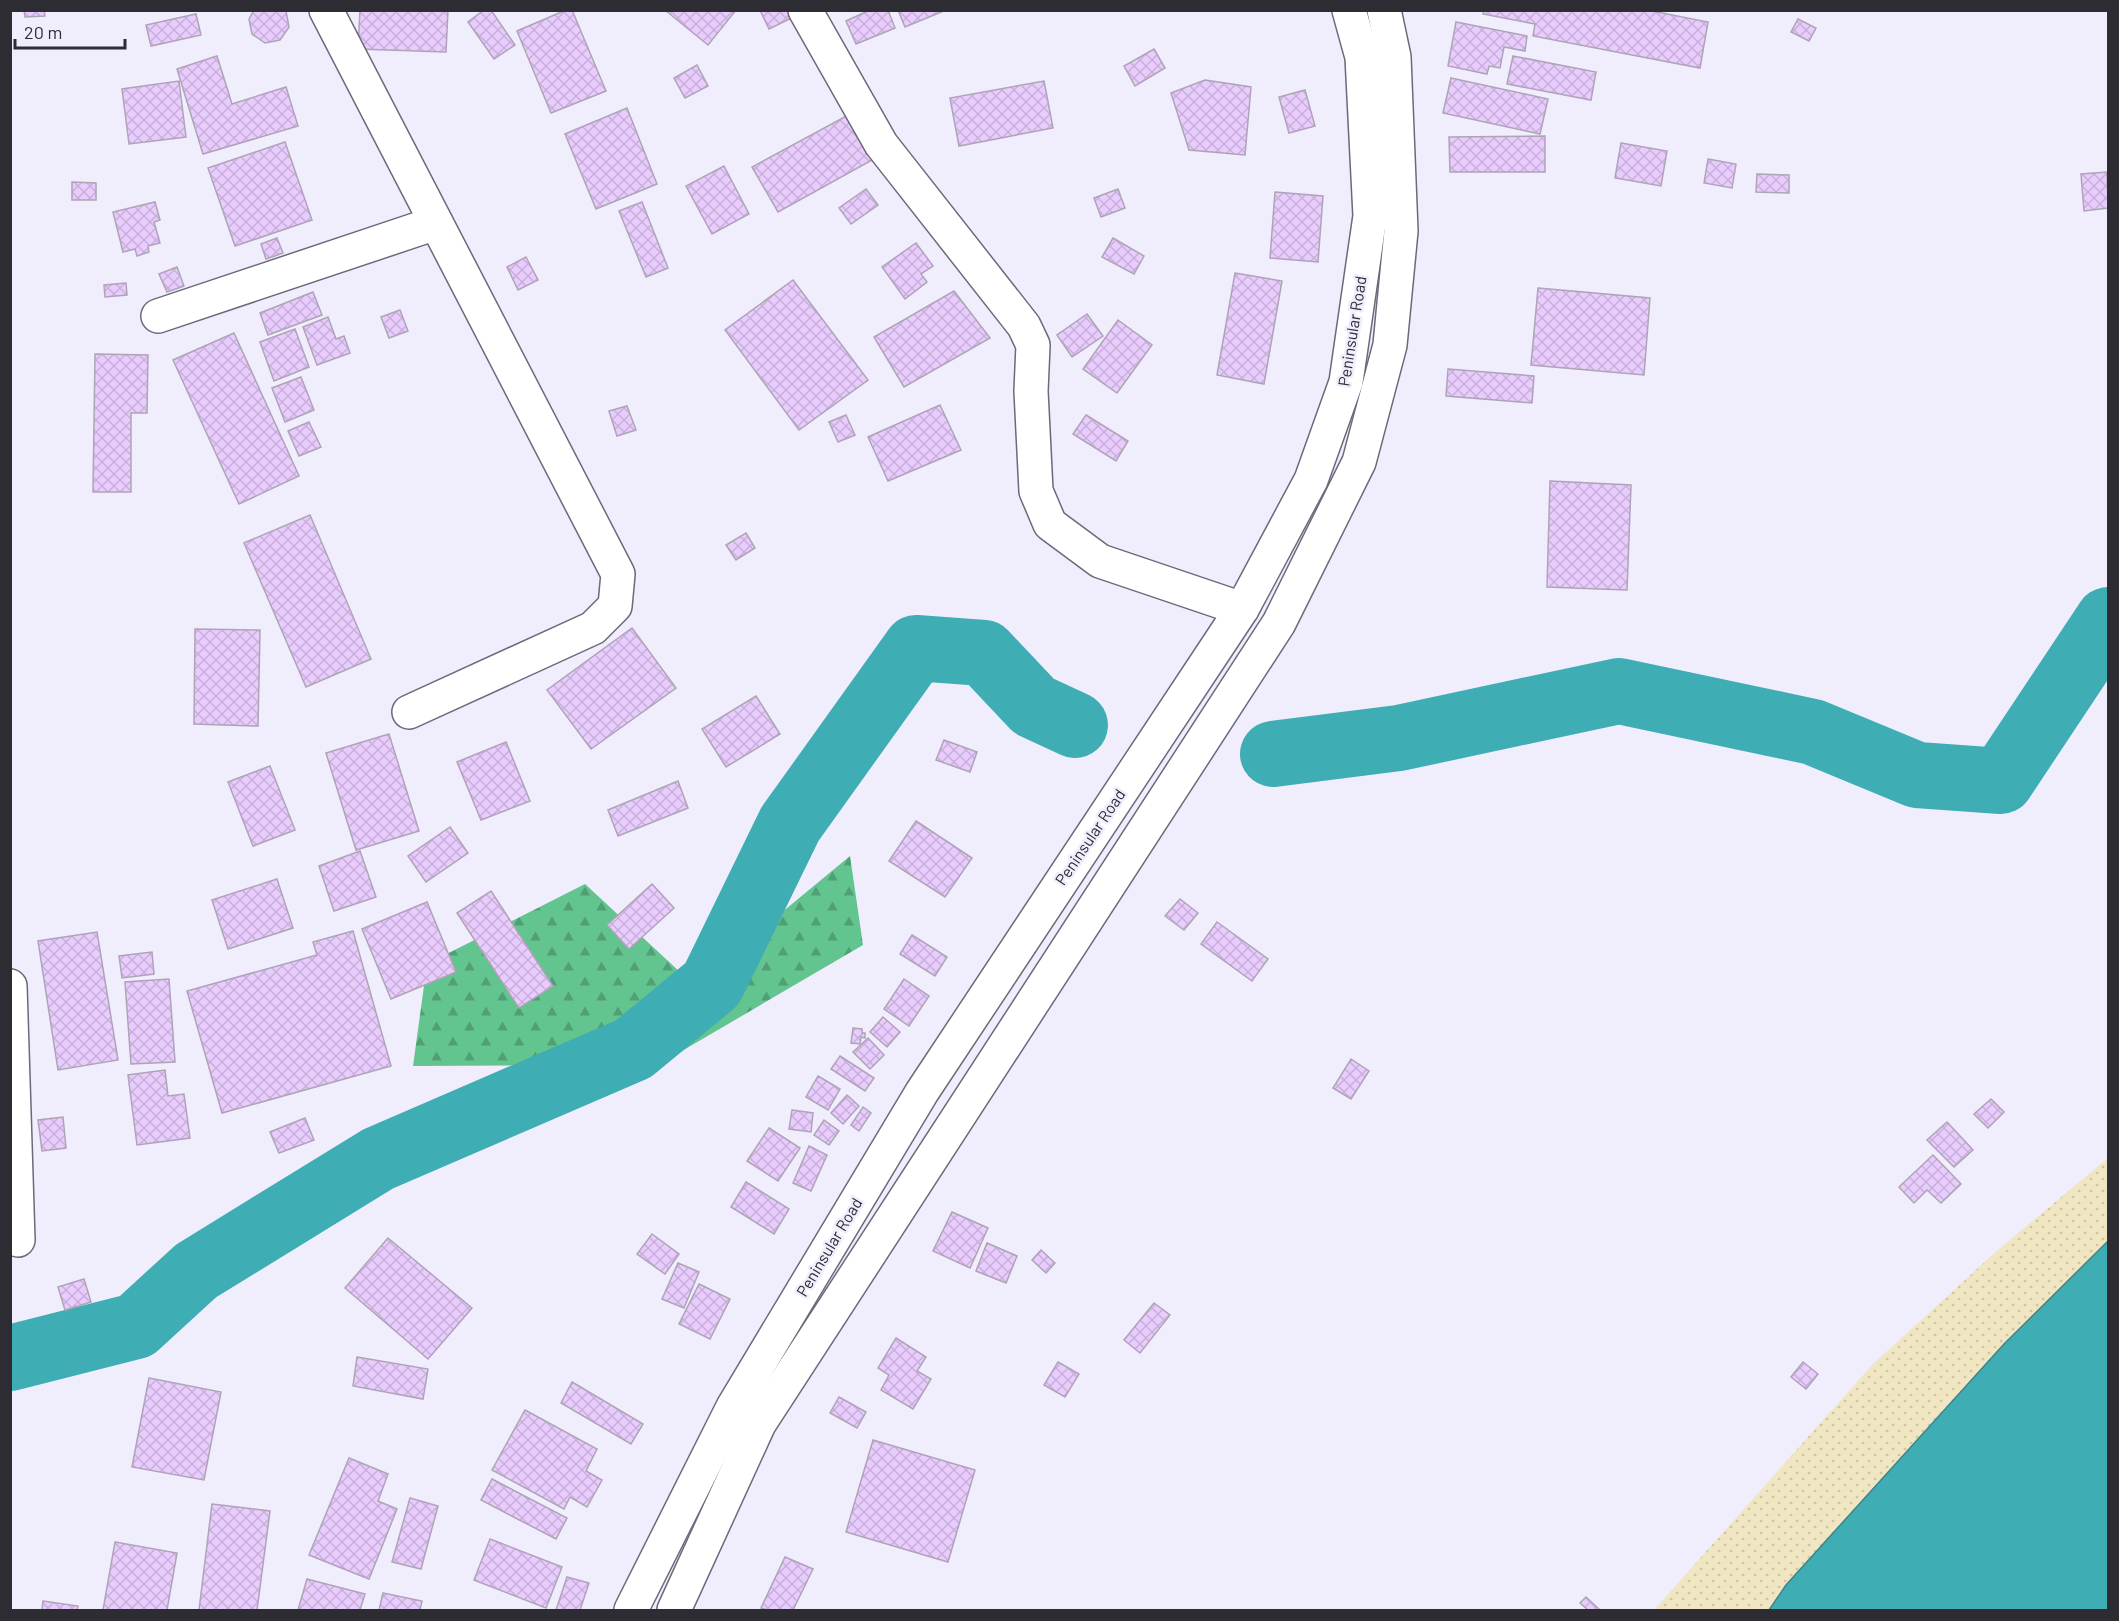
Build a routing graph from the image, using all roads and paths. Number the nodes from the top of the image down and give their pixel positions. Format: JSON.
{"nodes":[{"id":1,"x":326,"y":10,"type":"edge"},
{"id":2,"x":806,"y":10,"type":"edge"},
{"id":3,"x":1349,"y":10,"type":"edge"},
{"id":4,"x":1384,"y":10,"type":"edge"},
{"id":5,"x":436,"y":223,"type":"junction"},
{"id":6,"x":158,"y":316,"type":"dead end"},
{"id":7,"x":1242,"y":609,"type":"junction"},
{"id":8,"x":409,"y":712,"type":"dead end"},
{"id":9,"x":10,"y":986,"type":"edge"},
{"id":10,"x":18,"y":1240,"type":"dead end"},
{"id":11,"x":631,"y":1611,"type":"edge"},
{"id":12,"x":674,"y":1611,"type":"edge"}],
"edges":[{"from":1,"to":5,"type":"main road"},
{"from":2,"to":7,"type":"main road"},
{"from":3,"to":7,"type":"main road","name":"Peninsular Road"},
{"from":4,"to":12,"type":"main road"},
{"from":5,"to":6,"type":"main road"},
{"from":5,"to":8,"type":"main road"},
{"from":7,"to":11,"type":"main road","name":"Peninsular Road"},
{"from":9,"to":10,"type":"main road"}]}
